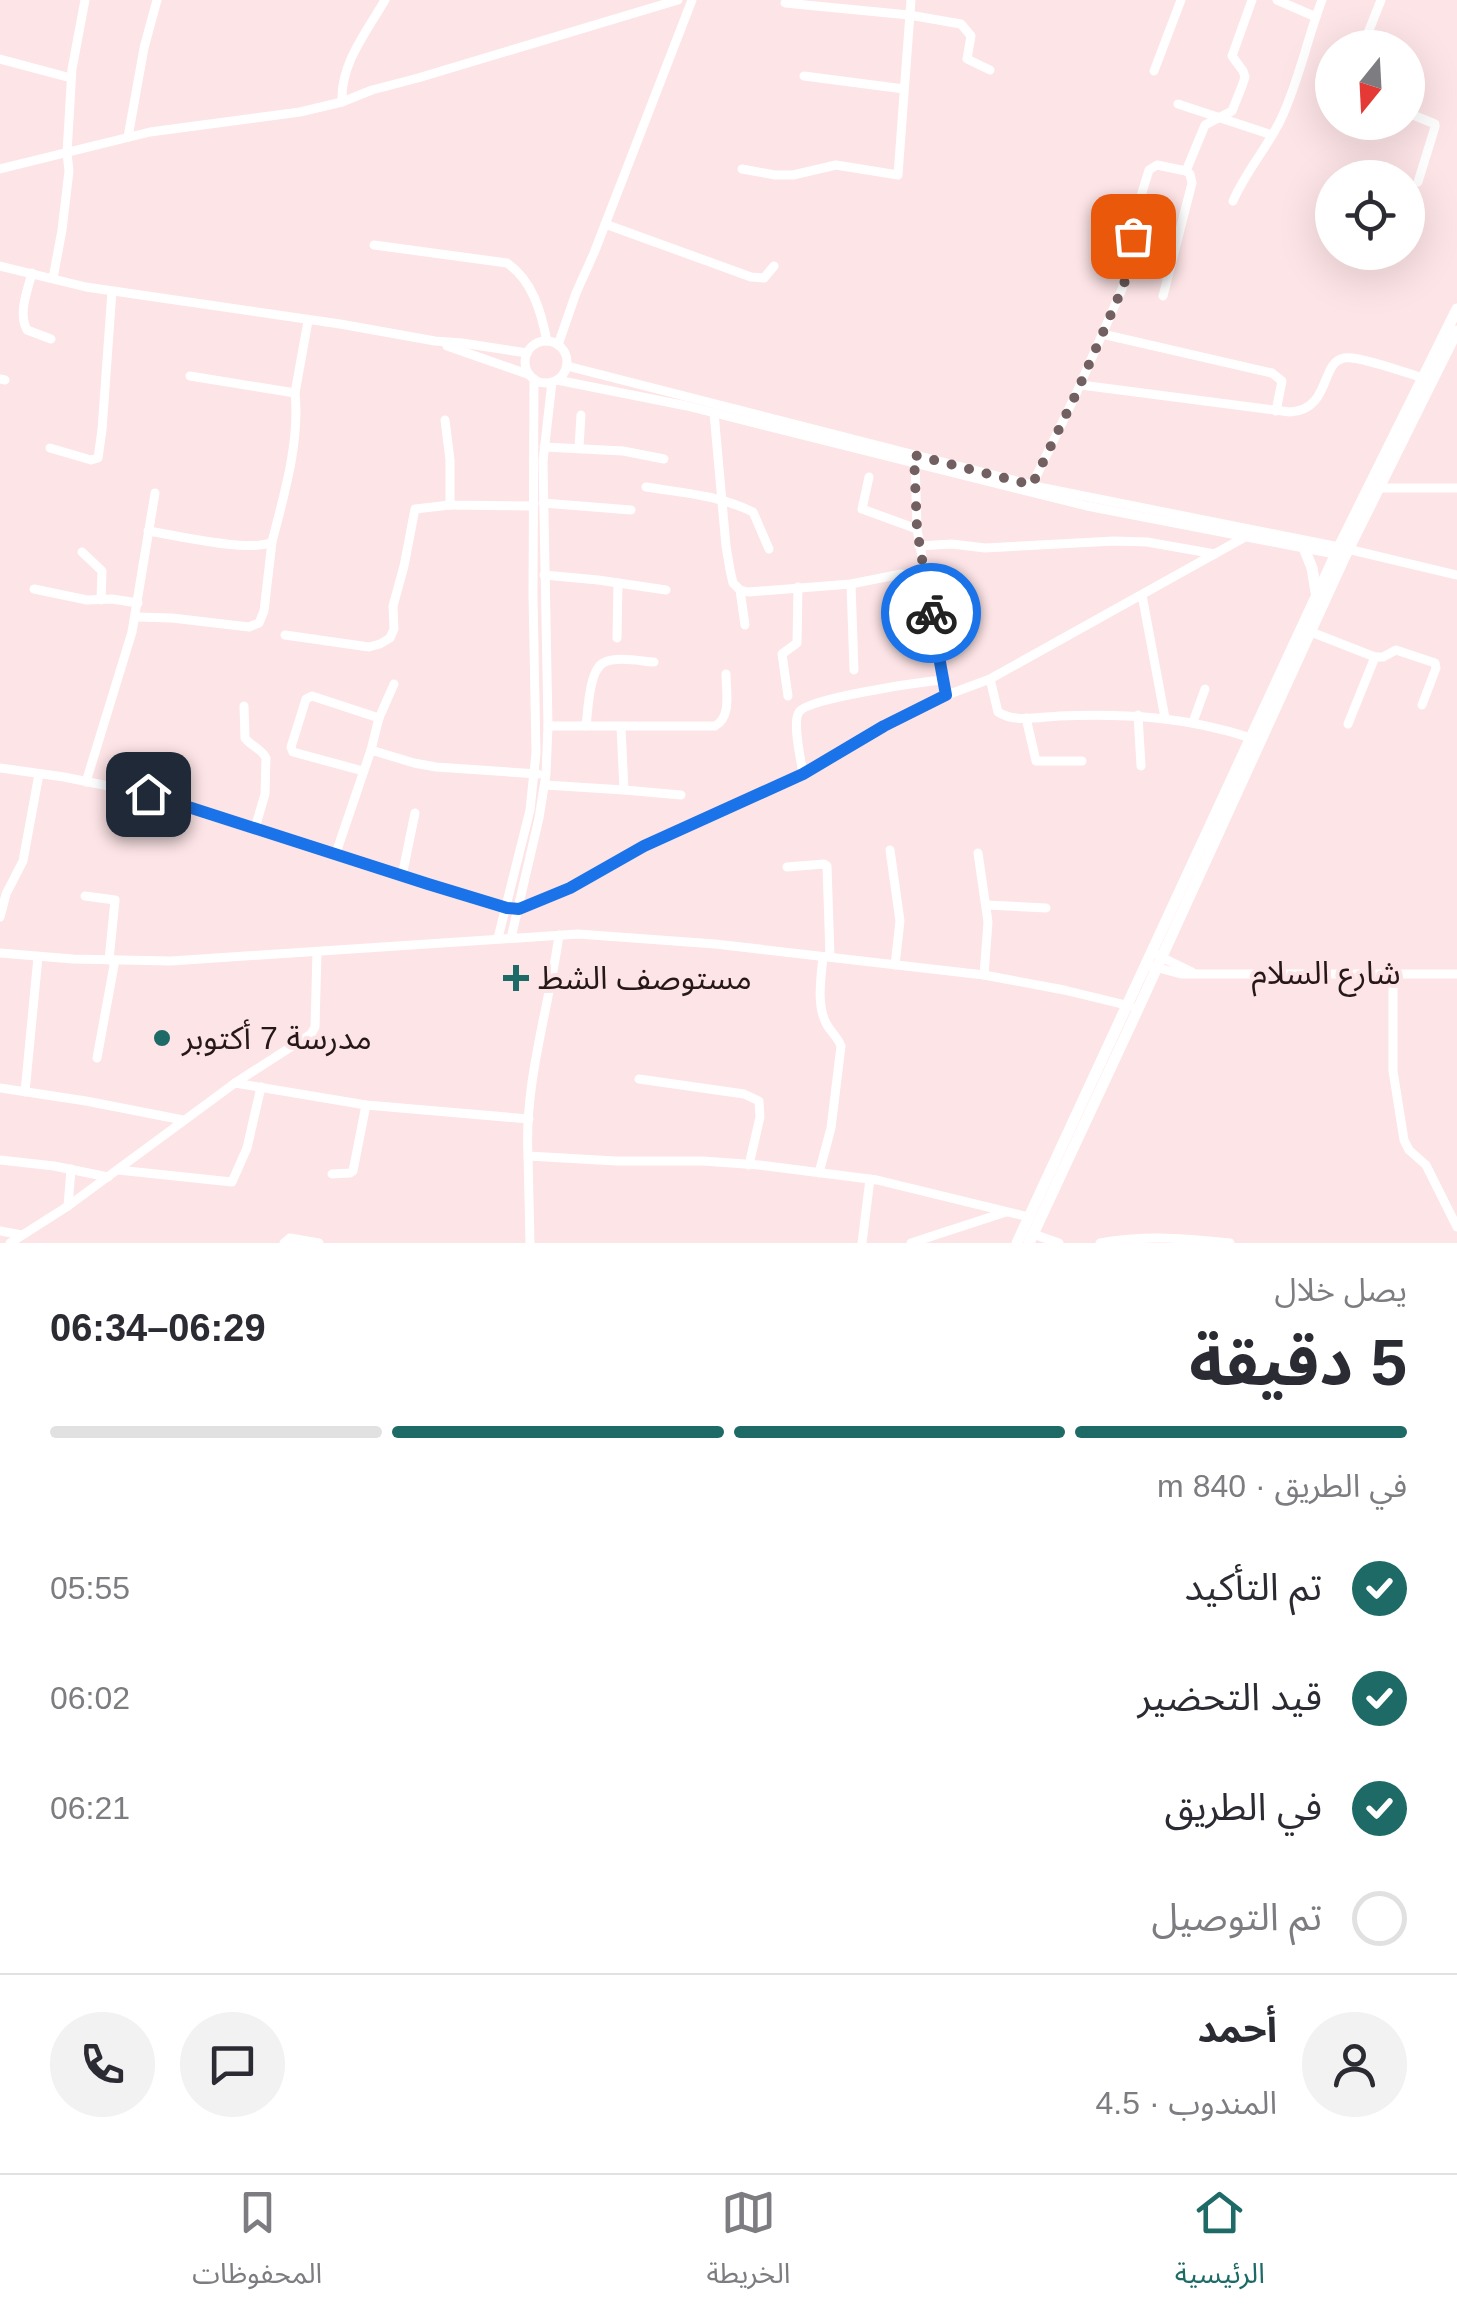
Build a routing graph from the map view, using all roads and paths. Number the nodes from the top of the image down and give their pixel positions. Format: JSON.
{"nodes":[{"id":1,"x":85,"y":0,"type":"edge"},
{"id":2,"x":157,"y":0,"type":"edge"},
{"id":3,"x":386,"y":0,"type":"edge"},
{"id":4,"x":678,"y":0,"type":"edge"},
{"id":5,"x":692,"y":0,"type":"edge"},
{"id":6,"x":910,"y":0,"type":"edge"},
{"id":7,"x":1181,"y":0,"type":"edge"},
{"id":8,"x":1252,"y":0,"type":"edge"},
{"id":9,"x":1277,"y":0,"type":"edge"},
{"id":10,"x":1322,"y":0,"type":"edge"},
{"id":11,"x":1381,"y":0,"type":"edge"},
{"id":12,"x":785,"y":3,"type":"dead end"},
{"id":13,"x":909,"y":14,"type":"junction"},
{"id":14,"x":1316,"y":17,"type":"junction"},
{"id":15,"x":1369,"y":30,"type":"edge"},
{"id":16,"x":0,"y":60,"type":"edge"},
{"id":17,"x":990,"y":70,"type":"dead end"},
{"id":18,"x":1154,"y":71,"type":"dead end"},
{"id":19,"x":804,"y":76,"type":"dead end"},
{"id":20,"x":71,"y":78,"type":"junction"},
{"id":21,"x":904,"y":89,"type":"junction"},
{"id":22,"x":342,"y":102,"type":"junction"},
{"id":23,"x":1178,"y":104,"type":"dead end"},
{"id":24,"x":1219,"y":118,"type":"junction"},
{"id":25,"x":1425,"y":119,"type":"edge"},
{"id":26,"x":1272,"y":136,"type":"junction"},
{"id":27,"x":128,"y":137,"type":"junction"},
{"id":28,"x":66,"y":153,"type":"junction"},
{"id":29,"x":1425,"y":160,"type":"edge"},
{"id":30,"x":742,"y":169,"type":"dead end"},
{"id":31,"x":0,"y":170,"type":"edge"},
{"id":32,"x":1186,"y":171,"type":"junction"},
{"id":33,"x":1232,"y":200,"type":"dead end"},
{"id":34,"x":605,"y":224,"type":"junction"},
{"id":35,"x":374,"y":244,"type":"dead end"},
{"id":36,"x":0,"y":266,"type":"edge"},
{"id":37,"x":774,"y":266,"type":"dead end"},
{"id":38,"x":32,"y":274,"type":"junction"},
{"id":39,"x":53,"y":278,"type":"junction"},
{"id":40,"x":112,"y":291,"type":"junction"},
{"id":41,"x":1163,"y":296,"type":"dead end"},
{"id":42,"x":1457,"y":309,"type":"edge"},
{"id":43,"x":308,"y":320,"type":"junction"},
{"id":44,"x":1457,"y":330,"type":"edge"},
{"id":45,"x":1102,"y":334,"type":"junction"},
{"id":46,"x":51,"y":340,"type":"dead end"},
{"id":47,"x":547,"y":341,"type":"junction"},
{"id":48,"x":436,"y":342,"type":"junction"},
{"id":49,"x":558,"y":345,"type":"junction"},
{"id":50,"x":527,"y":352,"type":"junction"},
{"id":51,"x":567,"y":366,"type":"junction"},
{"id":52,"x":190,"y":376,"type":"dead end"},
{"id":53,"x":532,"y":377,"type":"junction"},
{"id":54,"x":1423,"y":378,"type":"junction"},
{"id":55,"x":554,"y":381,"type":"junction"},
{"id":56,"x":1080,"y":384,"type":"junction"},
{"id":57,"x":294,"y":393,"type":"junction"},
{"id":58,"x":1276,"y":411,"type":"junction"},
{"id":59,"x":714,"y":413,"type":"junction"},
{"id":60,"x":581,"y":416,"type":"dead end"},
{"id":61,"x":445,"y":420,"type":"dead end"},
{"id":62,"x":544,"y":447,"type":"junction"},
{"id":63,"x":50,"y":448,"type":"dead end"},
{"id":64,"x":578,"y":448,"type":"junction"},
{"id":65,"x":664,"y":459,"type":"dead end"},
{"id":66,"x":915,"y":460,"type":"junction"},
{"id":67,"x":869,"y":477,"type":"dead end"},
{"id":68,"x":1032,"y":485,"type":"junction"},
{"id":69,"x":646,"y":488,"type":"dead end"},
{"id":70,"x":1379,"y":488,"type":"junction"},
{"id":71,"x":1457,"y":488,"type":"edge"},
{"id":72,"x":155,"y":493,"type":"dead end"},
{"id":73,"x":722,"y":499,"type":"junction"},
{"id":74,"x":538,"y":504,"type":"junction"},
{"id":75,"x":450,"y":505,"type":"junction"},
{"id":76,"x":632,"y":510,"type":"dead end"},
{"id":77,"x":917,"y":529,"type":"junction"},
{"id":78,"x":148,"y":530,"type":"junction"},
{"id":79,"x":1245,"y":537,"type":"junction"},
{"id":80,"x":272,"y":542,"type":"junction"},
{"id":81,"x":920,"y":546,"type":"junction"},
{"id":82,"x":1304,"y":548,"type":"junction"},
{"id":83,"x":769,"y":549,"type":"dead end"},
{"id":84,"x":82,"y":552,"type":"dead end"},
{"id":85,"x":1345,"y":552,"type":"junction"},
{"id":86,"x":1216,"y":554,"type":"junction"},
{"id":87,"x":544,"y":575,"type":"junction"},
{"id":88,"x":1457,"y":575,"type":"edge"},
{"id":89,"x":924,"y":578,"type":"junction"},
{"id":90,"x":618,"y":583,"type":"junction"},
{"id":91,"x":851,"y":584,"type":"junction"},
{"id":92,"x":798,"y":588,"type":"junction"},
{"id":93,"x":34,"y":589,"type":"dead end"},
{"id":94,"x":666,"y":590,"type":"dead end"},
{"id":95,"x":740,"y":590,"type":"junction"},
{"id":96,"x":1142,"y":595,"type":"junction"},
{"id":97,"x":1316,"y":596,"type":"junction"},
{"id":98,"x":101,"y":600,"type":"junction"},
{"id":99,"x":138,"y":604,"type":"junction"},
{"id":100,"x":136,"y":617,"type":"junction"},
{"id":101,"x":745,"y":625,"type":"dead end"},
{"id":102,"x":1310,"y":632,"type":"junction"},
{"id":103,"x":285,"y":634,"type":"dead end"},
{"id":104,"x":618,"y":638,"type":"dead end"},
{"id":105,"x":1375,"y":657,"type":"junction"},
{"id":106,"x":654,"y":662,"type":"dead end"},
{"id":107,"x":854,"y":670,"type":"dead end"},
{"id":108,"x":726,"y":674,"type":"dead end"},
{"id":109,"x":990,"y":678,"type":"junction"},
{"id":110,"x":943,"y":680,"type":"junction"},
{"id":111,"x":394,"y":684,"type":"dead end"},
{"id":112,"x":1205,"y":689,"type":"dead end"},
{"id":113,"x":946,"y":695,"type":"junction"},
{"id":114,"x":788,"y":696,"type":"dead end"},
{"id":115,"x":1422,"y":704,"type":"dead end"},
{"id":116,"x":244,"y":706,"type":"dead end"},
{"id":117,"x":1138,"y":715,"type":"junction"},
{"id":118,"x":378,"y":718,"type":"junction"},
{"id":119,"x":1026,"y":718,"type":"junction"},
{"id":120,"x":1165,"y":718,"type":"junction"},
{"id":121,"x":1193,"y":722,"type":"junction"},
{"id":122,"x":1348,"y":724,"type":"dead end"},
{"id":123,"x":548,"y":726,"type":"junction"},
{"id":124,"x":586,"y":726,"type":"junction"},
{"id":125,"x":621,"y":727,"type":"junction"},
{"id":126,"x":1251,"y":738,"type":"junction"},
{"id":127,"x":371,"y":750,"type":"junction"},
{"id":128,"x":1082,"y":762,"type":"dead end"},
{"id":129,"x":1141,"y":766,"type":"dead end"},
{"id":130,"x":0,"y":768,"type":"edge"},
{"id":131,"x":363,"y":772,"type":"junction"},
{"id":132,"x":39,"y":774,"type":"junction"},
{"id":133,"x":803,"y":774,"type":"junction"},
{"id":134,"x":542,"y":778,"type":"junction"},
{"id":135,"x":86,"y":782,"type":"junction"},
{"id":136,"x":624,"y":790,"type":"junction"},
{"id":137,"x":681,"y":795,"type":"dead end"},
{"id":138,"x":414,"y":813,"type":"dead end"},
{"id":139,"x":256,"y":828,"type":"junction"},
{"id":140,"x":890,"y":850,"type":"dead end"},
{"id":141,"x":336,"y":853,"type":"junction"},
{"id":142,"x":978,"y":853,"type":"dead end"},
{"id":143,"x":523,"y":863,"type":"junction"},
{"id":144,"x":787,"y":867,"type":"dead end"},
{"id":145,"x":402,"y":876,"type":"junction"},
{"id":146,"x":85,"y":896,"type":"dead end"},
{"id":147,"x":987,"y":905,"type":"junction"},
{"id":148,"x":507,"y":908,"type":"junction"},
{"id":149,"x":1046,"y":908,"type":"dead end"},
{"id":150,"x":519,"y":909,"type":"junction"},
{"id":151,"x":0,"y":918,"type":"edge"},
{"id":152,"x":559,"y":935,"type":"junction"},
{"id":153,"x":498,"y":938,"type":"junction"},
{"id":154,"x":511,"y":938,"type":"junction"},
{"id":155,"x":317,"y":953,"type":"junction"},
{"id":156,"x":0,"y":954,"type":"edge"},
{"id":157,"x":38,"y":957,"type":"junction"},
{"id":158,"x":826,"y":957,"type":"junction"},
{"id":159,"x":112,"y":960,"type":"junction"},
{"id":160,"x":1155,"y":961,"type":"junction"},
{"id":161,"x":895,"y":965,"type":"junction"},
{"id":162,"x":1393,"y":972,"type":"junction"},
{"id":163,"x":1457,"y":974,"type":"edge"},
{"id":164,"x":984,"y":975,"type":"junction"},
{"id":165,"x":1133,"y":1007,"type":"junction"},
{"id":166,"x":97,"y":1058,"type":"dead end"},
{"id":167,"x":639,"y":1079,"type":"dead end"},
{"id":168,"x":235,"y":1082,"type":"junction"},
{"id":169,"x":261,"y":1087,"type":"junction"},
{"id":170,"x":0,"y":1088,"type":"edge"},
{"id":171,"x":24,"y":1092,"type":"junction"},
{"id":172,"x":366,"y":1105,"type":"junction"},
{"id":173,"x":529,"y":1119,"type":"junction"},
{"id":174,"x":183,"y":1120,"type":"junction"},
{"id":175,"x":528,"y":1156,"type":"junction"},
{"id":176,"x":0,"y":1160,"type":"edge"},
{"id":177,"x":750,"y":1165,"type":"junction"},
{"id":178,"x":71,"y":1169,"type":"junction"},
{"id":179,"x":118,"y":1170,"type":"junction"},
{"id":180,"x":819,"y":1173,"type":"junction"},
{"id":181,"x":332,"y":1174,"type":"dead end"},
{"id":182,"x":108,"y":1177,"type":"junction"},
{"id":183,"x":870,"y":1180,"type":"junction"},
{"id":184,"x":68,"y":1206,"type":"junction"},
{"id":185,"x":1009,"y":1211,"type":"junction"},
{"id":186,"x":1029,"y":1217,"type":"junction"},
{"id":187,"x":1457,"y":1228,"type":"edge"},
{"id":188,"x":0,"y":1231,"type":"edge"},
{"id":189,"x":22,"y":1235,"type":"junction"},
{"id":190,"x":1031,"y":1238,"type":"edge"},
{"id":191,"x":10,"y":1243,"type":"edge"},
{"id":192,"x":284,"y":1243,"type":"edge"},
{"id":193,"x":319,"y":1243,"type":"edge"},
{"id":194,"x":530,"y":1243,"type":"edge"},
{"id":195,"x":862,"y":1243,"type":"edge"},
{"id":196,"x":910,"y":1243,"type":"edge"},
{"id":197,"x":1017,"y":1243,"type":"edge"},
{"id":198,"x":1059,"y":1243,"type":"edge"},
{"id":199,"x":1100,"y":1243,"type":"edge"},
{"id":200,"x":1230,"y":1243,"type":"edge"}],
"edges":[{"from":1,"to":20,"type":"street"},
{"from":2,"to":27,"type":"street"},
{"from":3,"to":22,"type":"street"},
{"from":4,"to":22,"type":"street"},
{"from":5,"to":34,"type":"street"},
{"from":6,"to":13,"type":"street"},
{"from":7,"to":18,"type":"street"},
{"from":8,"to":24,"type":"street"},
{"from":9,"to":14,"type":"street"},
{"from":10,"to":14,"type":"street"},
{"from":11,"to":15,"type":"street"},
{"from":12,"to":13,"type":"street"},
{"from":13,"to":17,"type":"street"},
{"from":13,"to":21,"type":"street"},
{"from":14,"to":26,"type":"street"},
{"from":16,"to":20,"type":"street"},
{"from":19,"to":21,"type":"street"},
{"from":20,"to":28,"type":"street"},
{"from":21,"to":30,"type":"street"},
{"from":22,"to":27,"type":"street"},
{"from":23,"to":24,"type":"street"},
{"from":24,"to":26,"type":"street"},
{"from":24,"to":32,"type":"street"},
{"from":25,"to":29,"type":"street"},
{"from":26,"to":33,"type":"street"},
{"from":27,"to":28,"type":"street"},
{"from":28,"to":31,"type":"street"},
{"from":28,"to":39,"type":"street"},
{"from":32,"to":41,"type":"street"},
{"from":32,"to":45,"type":"street"},
{"from":34,"to":37,"type":"street"},
{"from":34,"to":49,"type":"street"},
{"from":35,"to":47,"type":"street"},
{"from":36,"to":38,"type":"street"},
{"from":38,"to":39,"type":"street"},
{"from":38,"to":46,"type":"street"},
{"from":39,"to":40,"type":"street"},
{"from":40,"to":43,"type":"street"},
{"from":40,"to":63,"type":"street"},
{"from":42,"to":54,"type":"main road"},
{"from":43,"to":48,"type":"street"},
{"from":43,"to":57,"type":"street"},
{"from":44,"to":70,"type":"main road"},
{"from":45,"to":56,"type":"street"},
{"from":45,"to":58,"type":"street"},
{"from":47,"to":49,"type":"street"},
{"from":47,"to":50,"type":"street"},
{"from":48,"to":50,"type":"street"},
{"from":48,"to":53,"type":"street"},
{"from":49,"to":51,"type":"street"},
{"from":50,"to":53,"type":"street"},
{"from":51,"to":55,"type":"street"},
{"from":51,"to":66,"type":"street"},
{"from":52,"to":57,"type":"street"},
{"from":53,"to":55,"type":"street"},
{"from":53,"to":74,"type":"street"},
{"from":54,"to":58,"type":"street"},
{"from":54,"to":85,"type":"main road"},
{"from":55,"to":59,"type":"street"},
{"from":55,"to":62,"type":"street"},
{"from":56,"to":58,"type":"street"},
{"from":56,"to":68,"type":"street"},
{"from":57,"to":80,"type":"street"},
{"from":59,"to":66,"type":"street"},
{"from":59,"to":73,"type":"street"},
{"from":60,"to":64,"type":"street"},
{"from":61,"to":75,"type":"street"},
{"from":62,"to":64,"type":"street"},
{"from":62,"to":74,"type":"street"},
{"from":64,"to":65,"type":"street"},
{"from":66,"to":68,"type":"street"},
{"from":66,"to":77,"type":"street"},
{"from":66,"to":79,"type":"street"},
{"from":67,"to":77,"type":"street"},
{"from":68,"to":85,"type":"street"},
{"from":69,"to":73,"type":"street"},
{"from":70,"to":71,"type":"street"},
{"from":70,"to":85,"type":"main road"},
{"from":72,"to":78,"type":"street"},
{"from":73,"to":83,"type":"street"},
{"from":73,"to":95,"type":"street"},
{"from":74,"to":75,"type":"street"},
{"from":74,"to":76,"type":"street"},
{"from":74,"to":87,"type":"street"},
{"from":74,"to":134,"type":"street"},
{"from":75,"to":103,"type":"street"},
{"from":77,"to":81,"type":"street"},
{"from":78,"to":80,"type":"street"},
{"from":78,"to":99,"type":"street"},
{"from":79,"to":82,"type":"street"},
{"from":79,"to":86,"type":"street"},
{"from":80,"to":100,"type":"street"},
{"from":81,"to":86,"type":"street"},
{"from":81,"to":89,"type":"street"},
{"from":82,"to":85,"type":"street"},
{"from":82,"to":97,"type":"main road"},
{"from":84,"to":98,"type":"street"},
{"from":85,"to":88,"type":"street"},
{"from":85,"to":97,"type":"main road"},
{"from":85,"to":102,"type":"main road"},
{"from":86,"to":96,"type":"street"},
{"from":87,"to":90,"type":"street"},
{"from":87,"to":123,"type":"street"},
{"from":89,"to":91,"type":"street"},
{"from":89,"to":110,"type":"street"},
{"from":90,"to":94,"type":"street"},
{"from":90,"to":104,"type":"street"},
{"from":91,"to":92,"type":"street"},
{"from":91,"to":107,"type":"street"},
{"from":92,"to":95,"type":"street"},
{"from":92,"to":114,"type":"street"},
{"from":93,"to":98,"type":"street"},
{"from":95,"to":101,"type":"street"},
{"from":96,"to":109,"type":"street"},
{"from":96,"to":120,"type":"street"},
{"from":97,"to":126,"type":"main road"},
{"from":98,"to":99,"type":"street"},
{"from":99,"to":100,"type":"street"},
{"from":100,"to":135,"type":"street"},
{"from":102,"to":105,"type":"street"},
{"from":102,"to":160,"type":"main road"},
{"from":105,"to":115,"type":"street"},
{"from":105,"to":122,"type":"street"},
{"from":106,"to":124,"type":"street"},
{"from":108,"to":125,"type":"street"},
{"from":109,"to":113,"type":"street"},
{"from":109,"to":119,"type":"street"},
{"from":110,"to":113,"type":"street"},
{"from":110,"to":133,"type":"street"},
{"from":111,"to":118,"type":"street"},
{"from":112,"to":121,"type":"street"},
{"from":113,"to":133,"type":"street"},
{"from":116,"to":139,"type":"street"},
{"from":117,"to":119,"type":"street"},
{"from":117,"to":120,"type":"street"},
{"from":117,"to":129,"type":"street"},
{"from":118,"to":127,"type":"street"},
{"from":118,"to":131,"type":"street"},
{"from":119,"to":128,"type":"street"},
{"from":120,"to":121,"type":"street"},
{"from":121,"to":126,"type":"street"},
{"from":123,"to":124,"type":"street"},
{"from":123,"to":134,"type":"street"},
{"from":124,"to":125,"type":"street"},
{"from":125,"to":136,"type":"street"},
{"from":126,"to":160,"type":"main road"},
{"from":127,"to":131,"type":"street"},
{"from":127,"to":134,"type":"street"},
{"from":130,"to":132,"type":"street"},
{"from":131,"to":141,"type":"street"},
{"from":132,"to":135,"type":"street"},
{"from":132,"to":151,"type":"street"},
{"from":133,"to":150,"type":"street"},
{"from":134,"to":136,"type":"street"},
{"from":134,"to":143,"type":"street"},
{"from":135,"to":139,"type":"street"},
{"from":136,"to":137,"type":"street"},
{"from":138,"to":145,"type":"street"},
{"from":139,"to":141,"type":"street"},
{"from":140,"to":161,"type":"street"},
{"from":141,"to":145,"type":"street"},
{"from":142,"to":147,"type":"street"},
{"from":143,"to":148,"type":"street"},
{"from":143,"to":150,"type":"street"},
{"from":144,"to":158,"type":"street"},
{"from":145,"to":148,"type":"street"},
{"from":146,"to":159,"type":"street"},
{"from":147,"to":149,"type":"street"},
{"from":147,"to":164,"type":"street"},
{"from":148,"to":150,"type":"street"},
{"from":148,"to":153,"type":"street"},
{"from":150,"to":154,"type":"street"},
{"from":152,"to":154,"type":"street"},
{"from":152,"to":158,"type":"street"},
{"from":152,"to":173,"type":"street"},
{"from":153,"to":154,"type":"street"},
{"from":153,"to":155,"type":"street"},
{"from":155,"to":159,"type":"street"},
{"from":155,"to":168,"type":"street"},
{"from":156,"to":157,"type":"street"},
{"from":157,"to":159,"type":"street"},
{"from":157,"to":171,"type":"street"},
{"from":158,"to":161,"type":"street"},
{"from":158,"to":180,"type":"street"},
{"from":159,"to":166,"type":"street"},
{"from":160,"to":162,"type":"street","name":"شارع السلام"},
{"from":160,"to":165,"type":"main road"},
{"from":161,"to":164,"type":"street"},
{"from":162,"to":163,"type":"street","name":"شارع السلام"},
{"from":162,"to":187,"type":"street"},
{"from":164,"to":165,"type":"street"},
{"from":165,"to":186,"type":"main road"},
{"from":165,"to":190,"type":"main road"},
{"from":167,"to":177,"type":"street"},
{"from":168,"to":169,"type":"street"},
{"from":168,"to":174,"type":"street"},
{"from":169,"to":172,"type":"street"},
{"from":169,"to":179,"type":"street"},
{"from":170,"to":171,"type":"street"},
{"from":171,"to":174,"type":"street"},
{"from":172,"to":173,"type":"street"},
{"from":172,"to":181,"type":"street"},
{"from":173,"to":175,"type":"street"},
{"from":174,"to":179,"type":"street"},
{"from":175,"to":177,"type":"street"},
{"from":175,"to":194,"type":"street"},
{"from":176,"to":178,"type":"street"},
{"from":177,"to":180,"type":"street"},
{"from":178,"to":182,"type":"street"},
{"from":178,"to":184,"type":"street"},
{"from":179,"to":182,"type":"street"},
{"from":180,"to":183,"type":"street"},
{"from":182,"to":184,"type":"street"},
{"from":183,"to":185,"type":"street"},
{"from":183,"to":195,"type":"street"},
{"from":184,"to":189,"type":"street"},
{"from":185,"to":186,"type":"street"},
{"from":185,"to":196,"type":"street"},
{"from":186,"to":197,"type":"main road"},
{"from":188,"to":189,"type":"street"},
{"from":189,"to":191,"type":"street"},
{"from":190,"to":198,"type":"street"},
{"from":192,"to":193,"type":"street"},
{"from":199,"to":200,"type":"street"}]}
